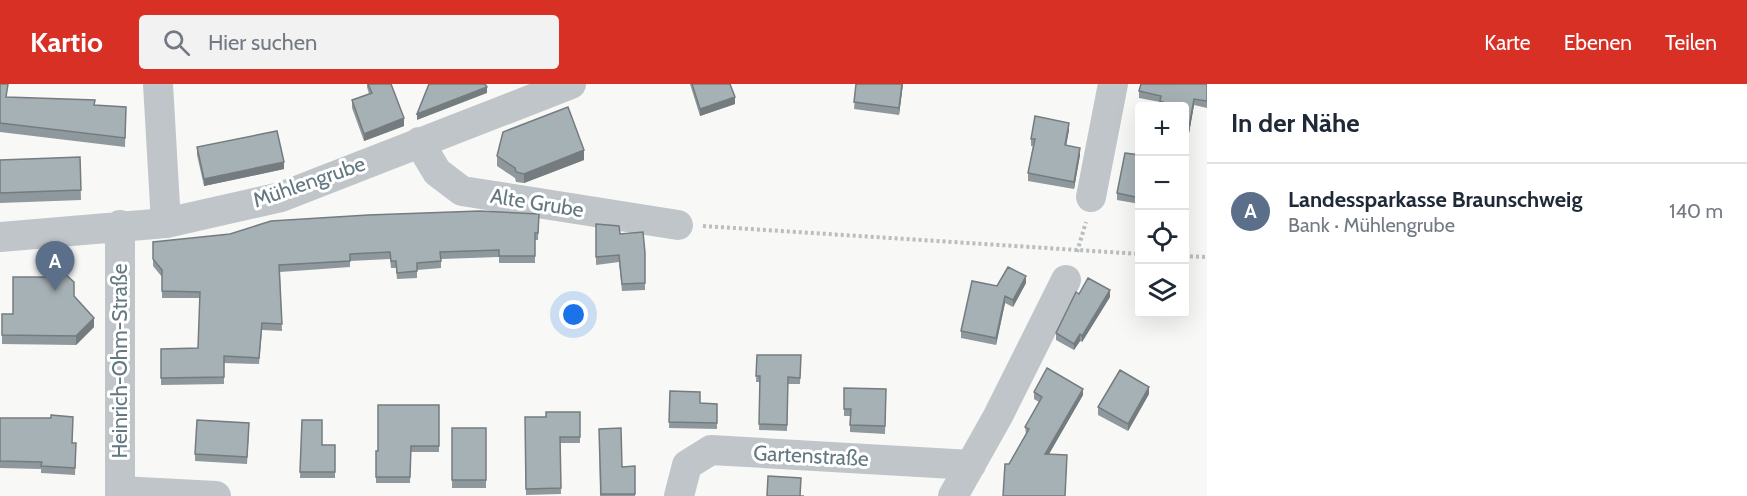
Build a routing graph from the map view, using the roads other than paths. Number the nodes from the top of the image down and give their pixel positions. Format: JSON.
{"nodes":[{"id":1,"x":158,"y":84,"type":"edge"},
{"id":2,"x":571,"y":84,"type":"edge"},
{"id":3,"x":1113,"y":84,"type":"edge"},
{"id":4,"x":418,"y":142,"type":"junction"},
{"id":5,"x":1091,"y":197,"type":"road end"},
{"id":6,"x":166,"y":222,"type":"junction"},
{"id":7,"x":120,"y":225,"type":"junction"},
{"id":8,"x":678,"y":225,"type":"road end"},
{"id":9,"x":0,"y":237,"type":"edge"},
{"id":10,"x":1066,"y":280,"type":"road end"},
{"id":11,"x":971,"y":465,"type":"junction"},
{"id":12,"x":120,"y":494,"type":"edge"},
{"id":13,"x":216,"y":496,"type":"edge"},
{"id":14,"x":679,"y":496,"type":"edge"},
{"id":15,"x":952,"y":496,"type":"edge"}],
"edges":[{"from":1,"to":6,"type":"street"},
{"from":2,"to":4,"type":"street","name":"Mühlengrube"},
{"from":3,"to":5,"type":"street"},
{"from":4,"to":6,"type":"street","name":"Mühlengrube"},
{"from":4,"to":8,"type":"street","name":"Alte Grube"},
{"from":6,"to":7,"type":"street","name":"Mühlengrube"},
{"from":7,"to":9,"type":"street","name":"Mühlengrube"},
{"from":7,"to":12,"type":"street","name":"Heinrich-Ohm-Straße"},
{"from":10,"to":11,"type":"street"},
{"from":11,"to":14,"type":"street","name":"Gartenstraße"},
{"from":11,"to":15,"type":"street"},
{"from":12,"to":13,"type":"street"}]}
